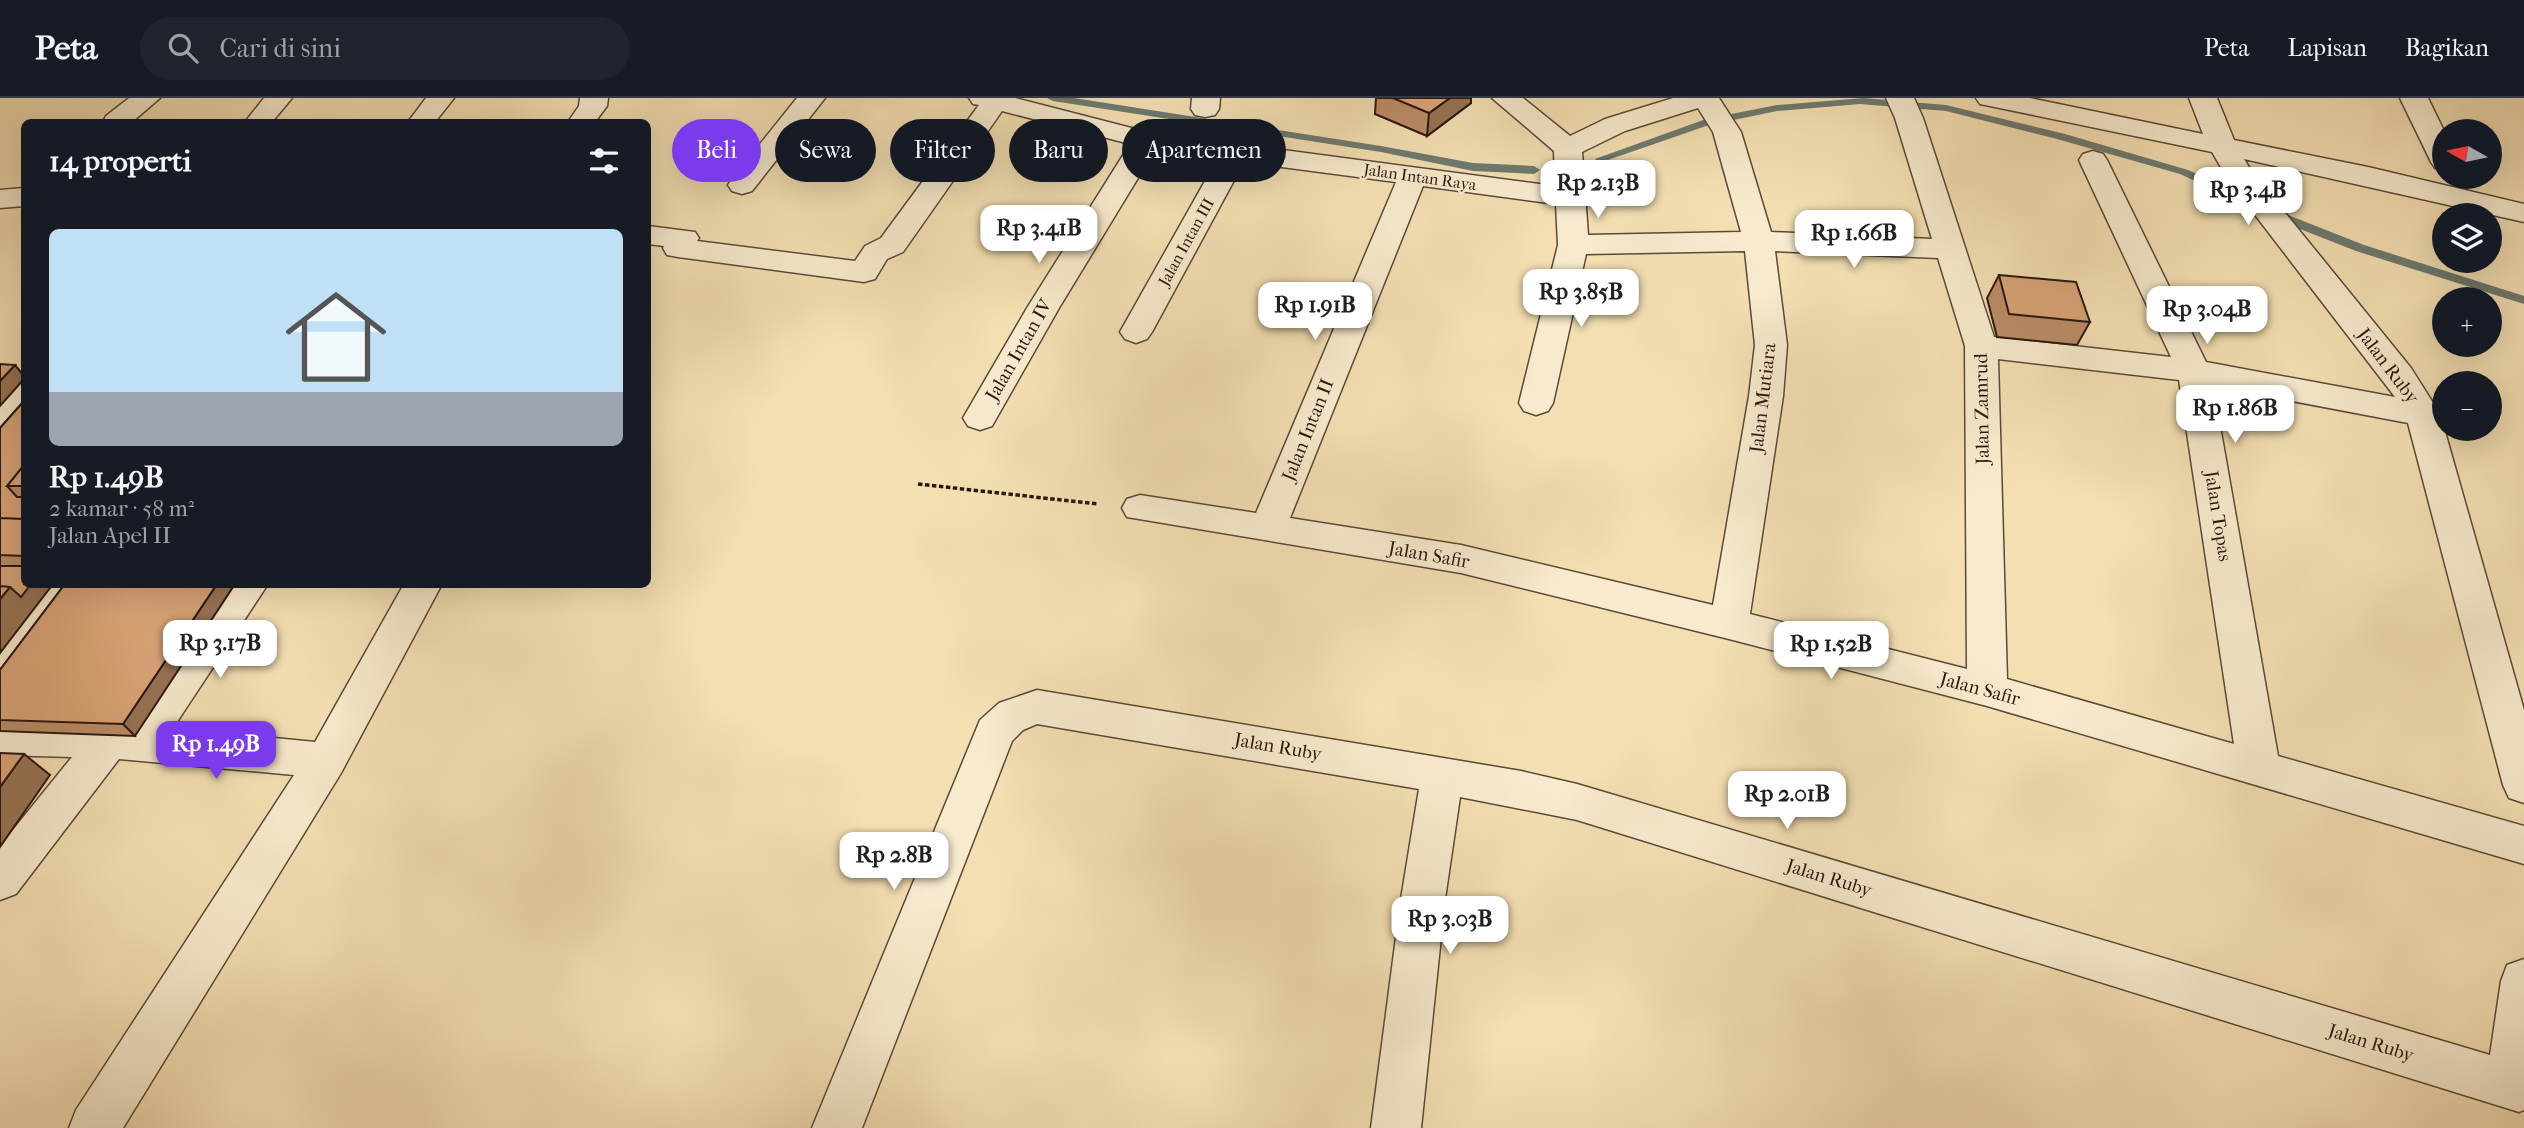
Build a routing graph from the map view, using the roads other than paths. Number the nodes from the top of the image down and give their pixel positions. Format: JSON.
{"nodes":[{"id":1,"x":146,"y":98,"type":"edge"},
{"id":2,"x":278,"y":98,"type":"edge"},
{"id":3,"x":440,"y":98,"type":"edge"},
{"id":4,"x":594,"y":98,"type":"edge"},
{"id":5,"x":811,"y":98,"type":"edge"},
{"id":6,"x":1506,"y":98,"type":"edge"},
{"id":7,"x":2203,"y":98,"type":"edge"},
{"id":8,"x":2414,"y":98,"type":"edge"},
{"id":9,"x":2004,"y":99,"type":"edge"},
{"id":10,"x":990,"y":100,"type":"edge"},
{"id":11,"x":1903,"y":105,"type":"edge"},
{"id":12,"x":1701,"y":107,"type":"edge"},
{"id":13,"x":1095,"y":113,"type":"edge"},
{"id":14,"x":120,"y":119,"type":"edge"},
{"id":15,"x":260,"y":119,"type":"edge"},
{"id":16,"x":423,"y":119,"type":"edge"},
{"id":17,"x":584,"y":119,"type":"edge"},
{"id":18,"x":1122,"y":127,"type":"edge"},
{"id":19,"x":2432,"y":135,"type":"edge"},
{"id":20,"x":2222,"y":145,"type":"junction"},
{"id":21,"x":1568,"y":149,"type":"junction"},
{"id":22,"x":1286,"y":158,"type":"edge"},
{"id":23,"x":2093,"y":160,"type":"dead end"},
{"id":24,"x":1413,"y":176,"type":"junction"},
{"id":25,"x":1122,"y":180,"type":"edge"},
{"id":26,"x":1219,"y":182,"type":"edge"},
{"id":27,"x":2432,"y":183,"type":"edge"},
{"id":28,"x":742,"y":185,"type":"dead end"},
{"id":29,"x":1570,"y":189,"type":"junction"},
{"id":30,"x":2461,"y":189,"type":"edge"},
{"id":31,"x":2524,"y":213,"type":"edge"},
{"id":32,"x":651,"y":235,"type":"edge"},
{"id":33,"x":1759,"y":241,"type":"junction"},
{"id":34,"x":1573,"y":245,"type":"junction"},
{"id":35,"x":1950,"y":248,"type":"junction"},
{"id":36,"x":1136,"y":332,"type":"dead end"},
{"id":37,"x":1981,"y":346,"type":"junction"},
{"id":38,"x":0,"y":370,"type":"edge"},
{"id":39,"x":21,"y":370,"type":"edge"},
{"id":40,"x":2194,"y":370,"type":"junction"},
{"id":41,"x":21,"y":394,"type":"edge"},
{"id":42,"x":1536,"y":402,"type":"dead end"},
{"id":43,"x":2423,"y":414,"type":"junction"},
{"id":44,"x":980,"y":418,"type":"dead end"},
{"id":45,"x":0,"y":419,"type":"edge"},
{"id":46,"x":1140,"y":508,"type":"road end"},
{"id":47,"x":1267,"y":529,"type":"junction"},
{"id":48,"x":58,"y":588,"type":"edge"},
{"id":49,"x":246,"y":588,"type":"edge"},
{"id":50,"x":421,"y":588,"type":"edge"},
{"id":51,"x":1729,"y":624,"type":"junction"},
{"id":52,"x":0,"y":662,"type":"edge"},
{"id":53,"x":1987,"y":690,"type":"junction"},
{"id":54,"x":0,"y":738,"type":"edge"},
{"id":55,"x":125,"y":741,"type":"junction"},
{"id":56,"x":327,"y":761,"type":"junction"},
{"id":57,"x":2259,"y":768,"type":"junction"},
{"id":58,"x":1442,"y":776,"type":"junction"},
{"id":59,"x":2524,"y":785,"type":"edge"},
{"id":60,"x":2524,"y":845,"type":"edge"},
{"id":61,"x":0,"y":880,"type":"edge"},
{"id":62,"x":2524,"y":981,"type":"edge"},
{"id":63,"x":2522,"y":1097,"type":"edge"},
{"id":64,"x":94,"y":1128,"type":"edge"},
{"id":65,"x":837,"y":1128,"type":"edge"},
{"id":66,"x":1396,"y":1128,"type":"edge"}],
"edges":[{"from":1,"to":14,"type":"street"},
{"from":2,"to":15,"type":"street"},
{"from":3,"to":16,"type":"street"},
{"from":4,"to":17,"type":"street"},
{"from":5,"to":28,"type":"street"},
{"from":6,"to":21,"type":"street"},
{"from":7,"to":20,"type":"street","name":"Jalan Ruby"},
{"from":8,"to":19,"type":"street"},
{"from":9,"to":20,"type":"street"},
{"from":10,"to":13,"type":"street","name":"Jalan Intan Raya"},
{"from":10,"to":32,"type":"street"},
{"from":11,"to":35,"type":"street","name":"Jalan Zamrud"},
{"from":12,"to":21,"type":"street"},
{"from":12,"to":33,"type":"street","name":"Jalan Mutiara"},
{"from":13,"to":18,"type":"street","name":"Jalan Intan Raya"},
{"from":20,"to":27,"type":"street"},
{"from":20,"to":43,"type":"street","name":"Jalan Ruby"},
{"from":21,"to":29,"type":"street"},
{"from":22,"to":24,"type":"street","name":"Jalan Intan Raya"},
{"from":23,"to":40,"type":"street","name":"Jalan Topas"},
{"from":24,"to":29,"type":"street","name":"Jalan Intan Raya"},
{"from":24,"to":47,"type":"street","name":"Jalan Intan II"},
{"from":25,"to":44,"type":"street","name":"Jalan Intan IV"},
{"from":26,"to":36,"type":"street","name":"Jalan Intan III"},
{"from":29,"to":34,"type":"street"},
{"from":30,"to":31,"type":"street"},
{"from":33,"to":34,"type":"street"},
{"from":33,"to":35,"type":"street"},
{"from":33,"to":51,"type":"street","name":"Jalan Mutiara"},
{"from":34,"to":42,"type":"street"},
{"from":35,"to":37,"type":"street","name":"Jalan Zamrud"},
{"from":37,"to":40,"type":"street"},
{"from":37,"to":53,"type":"street","name":"Jalan Zamrud"},
{"from":38,"to":39,"type":"street"},
{"from":40,"to":43,"type":"street"},
{"from":40,"to":57,"type":"street","name":"Jalan Topas"},
{"from":41,"to":45,"type":"street"},
{"from":43,"to":59,"type":"street","name":"Jalan Ruby"},
{"from":46,"to":47,"type":"street","name":"Jalan Safir"},
{"from":47,"to":51,"type":"street","name":"Jalan Safir"},
{"from":48,"to":52,"type":"street"},
{"from":49,"to":55,"type":"street"},
{"from":50,"to":56,"type":"street"},
{"from":51,"to":53,"type":"street","name":"Jalan Safir"},
{"from":53,"to":57,"type":"street","name":"Jalan Safir"},
{"from":54,"to":55,"type":"street"},
{"from":55,"to":56,"type":"street"},
{"from":55,"to":61,"type":"street"},
{"from":56,"to":64,"type":"street"},
{"from":57,"to":60,"type":"street","name":"Jalan Safir"},
{"from":58,"to":63,"type":"street","name":"Jalan Ruby"},
{"from":58,"to":65,"type":"street","name":"Jalan Ruby"},
{"from":58,"to":66,"type":"street"},
{"from":62,"to":63,"type":"street","name":"Jalan Ruby"}]}
